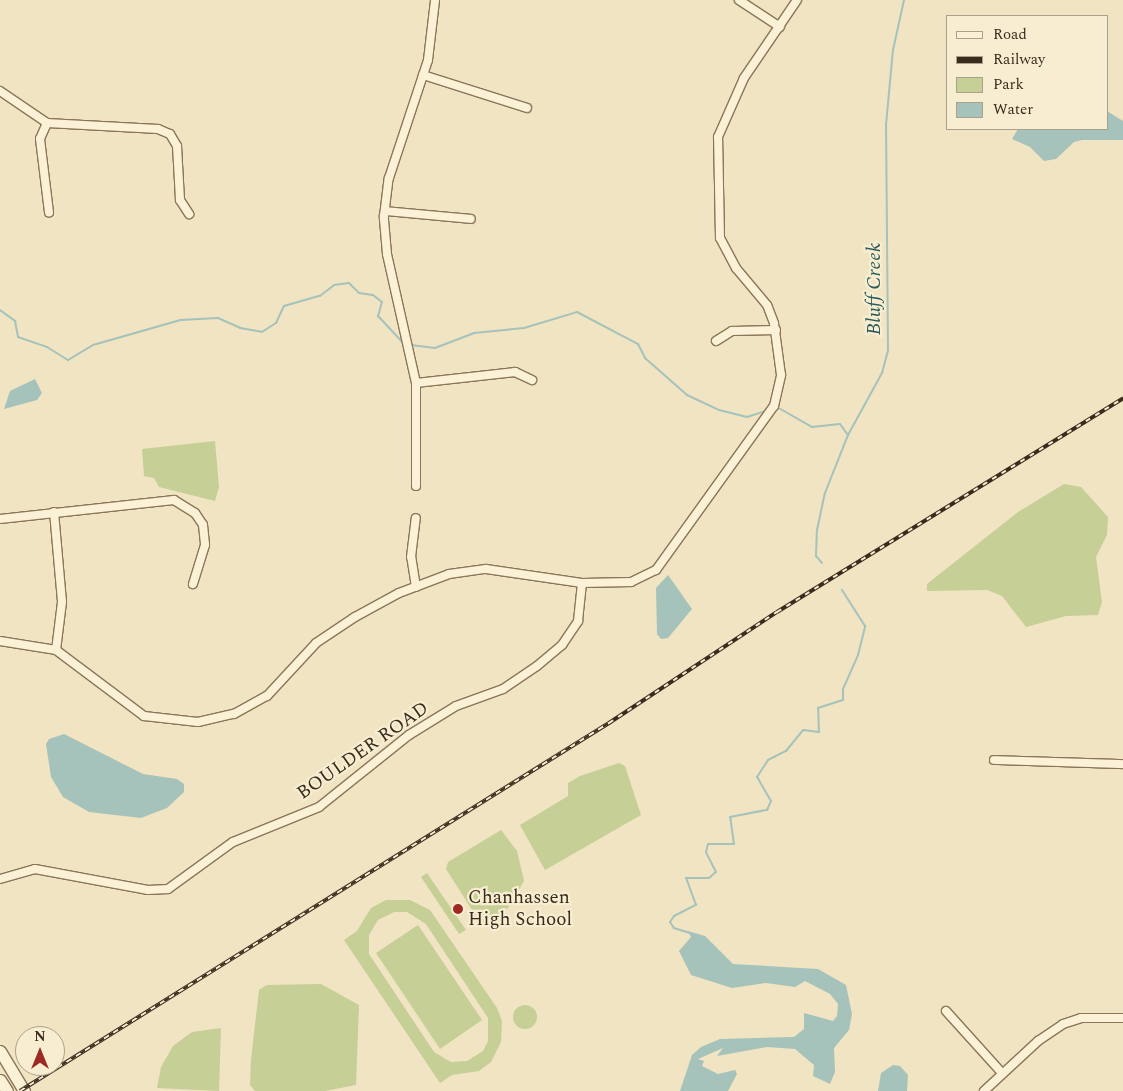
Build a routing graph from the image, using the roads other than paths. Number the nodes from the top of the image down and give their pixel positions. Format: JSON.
{"nodes":[{"id":1,"x":435,"y":0,"type":"edge"},
{"id":2,"x":740,"y":0,"type":"edge"},
{"id":3,"x":798,"y":0,"type":"edge"},
{"id":4,"x":780,"y":27,"type":"junction"},
{"id":5,"x":423,"y":75,"type":"junction"},
{"id":6,"x":0,"y":91,"type":"edge"},
{"id":7,"x":527,"y":108,"type":"dead end"},
{"id":8,"x":48,"y":123,"type":"junction"},
{"id":9,"x":385,"y":211,"type":"junction"},
{"id":10,"x":49,"y":212,"type":"dead end"},
{"id":11,"x":189,"y":214,"type":"dead end"},
{"id":12,"x":471,"y":219,"type":"dead end"},
{"id":13,"x":776,"y":330,"type":"junction"},
{"id":14,"x":716,"y":341,"type":"dead end"},
{"id":15,"x":532,"y":380,"type":"dead end"},
{"id":16,"x":416,"y":383,"type":"junction"},
{"id":17,"x":416,"y":486,"type":"dead end"},
{"id":18,"x":54,"y":512,"type":"junction"},
{"id":19,"x":416,"y":518,"type":"dead end"},
{"id":20,"x":0,"y":519,"type":"edge"},
{"id":21,"x":582,"y":583,"type":"junction"},
{"id":22,"x":193,"y":584,"type":"dead end"},
{"id":23,"x":416,"y":587,"type":"junction"},
{"id":24,"x":0,"y":641,"type":"edge"},
{"id":25,"x":56,"y":650,"type":"junction"},
{"id":26,"x":994,"y":760,"type":"dead end"},
{"id":27,"x":1123,"y":764,"type":"edge"},
{"id":28,"x":0,"y":878,"type":"edge"},
{"id":29,"x":946,"y":1010,"type":"dead end"},
{"id":30,"x":1123,"y":1018,"type":"edge"},
{"id":31,"x":0,"y":1050,"type":"edge"},
{"id":32,"x":1002,"y":1073,"type":"junction"},
{"id":33,"x":0,"y":1080,"type":"edge"},
{"id":34,"x":7,"y":1091,"type":"edge"},
{"id":35,"x":24,"y":1091,"type":"edge"},
{"id":36,"x":984,"y":1091,"type":"edge"}],
"edges":[{"from":1,"to":5,"type":"street"},
{"from":2,"to":4,"type":"street"},
{"from":3,"to":4,"type":"street"},
{"from":4,"to":13,"type":"street"},
{"from":5,"to":7,"type":"street"},
{"from":5,"to":9,"type":"street"},
{"from":6,"to":8,"type":"street"},
{"from":8,"to":10,"type":"street"},
{"from":8,"to":11,"type":"street"},
{"from":9,"to":12,"type":"street"},
{"from":9,"to":16,"type":"street"},
{"from":13,"to":14,"type":"street"},
{"from":13,"to":21,"type":"street"},
{"from":15,"to":16,"type":"street"},
{"from":16,"to":17,"type":"street"},
{"from":18,"to":20,"type":"street"},
{"from":18,"to":22,"type":"street"},
{"from":18,"to":25,"type":"street"},
{"from":19,"to":23,"type":"street"},
{"from":21,"to":23,"type":"street"},
{"from":21,"to":28,"type":"street","name":"BOULDER ROAD"},
{"from":23,"to":25,"type":"street"},
{"from":24,"to":25,"type":"street"},
{"from":26,"to":27,"type":"street"},
{"from":29,"to":32,"type":"street"},
{"from":30,"to":32,"type":"street"},
{"from":31,"to":35,"type":"main road"},
{"from":32,"to":36,"type":"street"},
{"from":33,"to":34,"type":"main road"}]}
